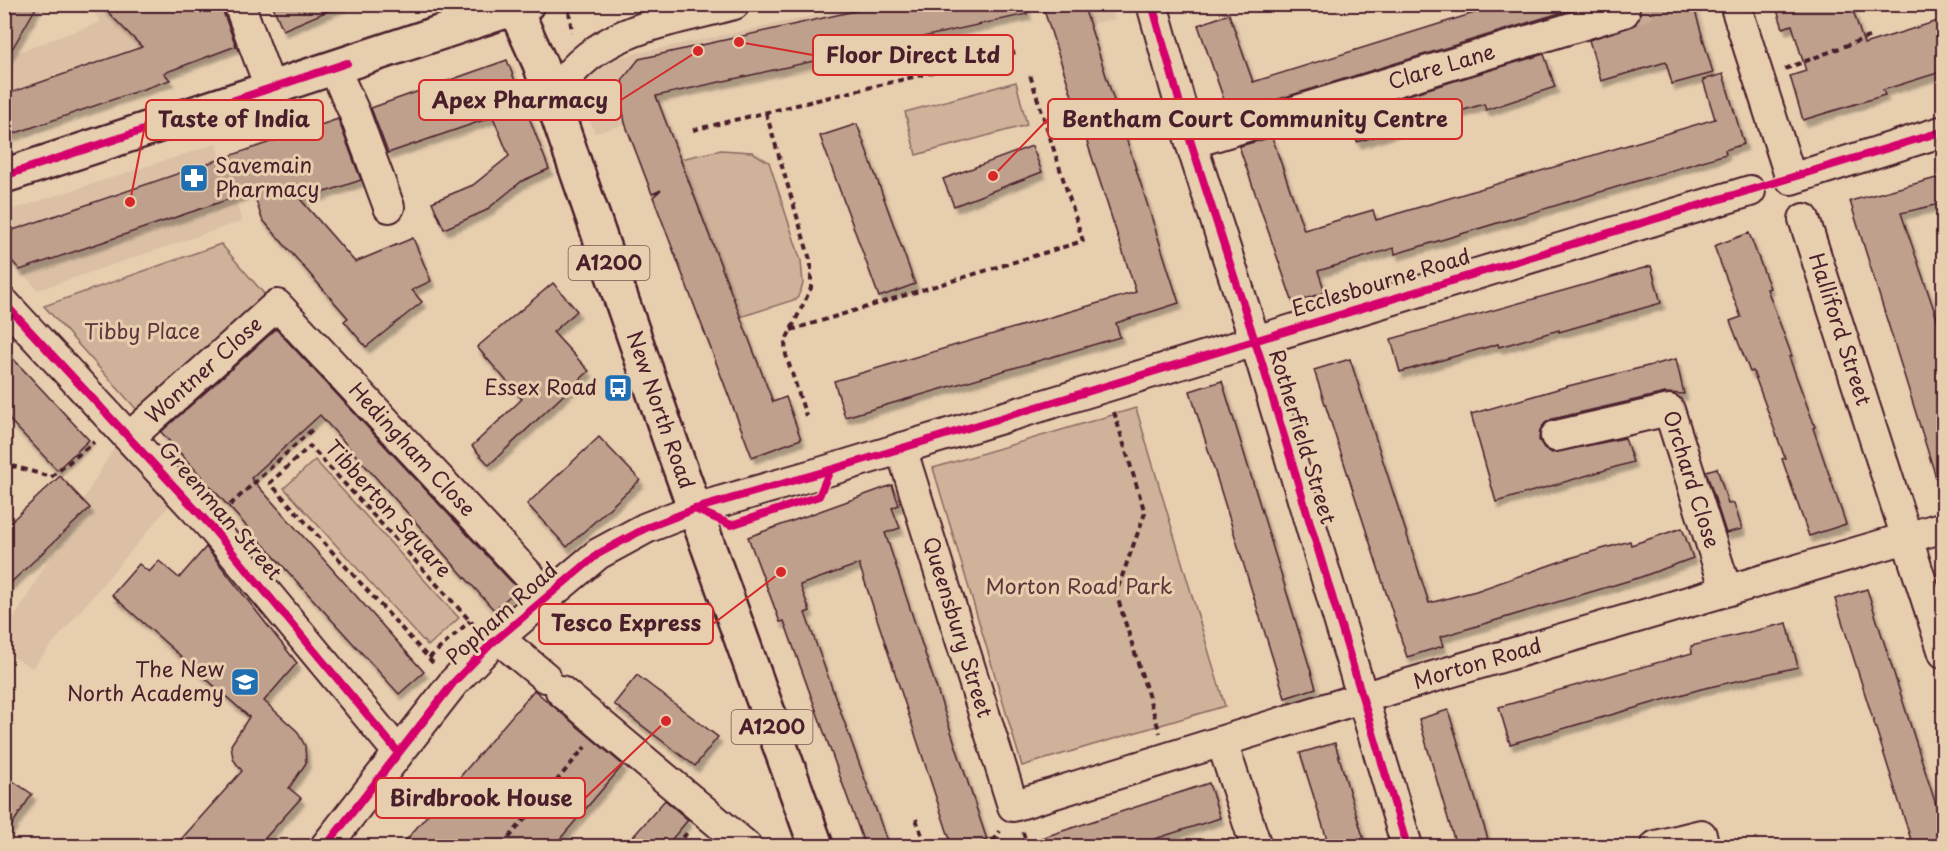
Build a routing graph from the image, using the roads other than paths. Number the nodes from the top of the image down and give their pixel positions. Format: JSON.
{"nodes":[{"id":1,"x":239,"y":4,"type":"edge"},
{"id":2,"x":734,"y":4,"type":"edge"},
{"id":3,"x":1152,"y":4,"type":"edge"},
{"id":4,"x":1735,"y":4,"type":"edge"},
{"id":5,"x":518,"y":6,"type":"edge"},
{"id":6,"x":1624,"y":12,"type":"tunnel mouth"},
{"id":7,"x":334,"y":68,"type":"junction"},
{"id":8,"x":271,"y":90,"type":"junction"},
{"id":9,"x":552,"y":98,"type":"junction"},
{"id":10,"x":1944,"y":131,"type":"edge"},
{"id":11,"x":1191,"y":143,"type":"junction"},
{"id":12,"x":4,"y":176,"type":"edge"},
{"id":13,"x":1750,"y":191,"type":"dead end"},
{"id":14,"x":389,"y":207,"type":"dead end"},
{"id":15,"x":1804,"y":219,"type":"dead end"},
{"id":16,"x":4,"y":303,"type":"edge"},
{"id":17,"x":277,"y":305,"type":"joint"},
{"id":18,"x":1255,"y":341,"type":"junction"},
{"id":19,"x":131,"y":436,"type":"junction"},
{"id":20,"x":1556,"y":436,"type":"dead end"},
{"id":21,"x":901,"y":448,"type":"junction"},
{"id":22,"x":695,"y":509,"type":"junction"},
{"id":23,"x":1944,"y":527,"type":"edge"},
{"id":24,"x":1908,"y":538,"type":"junction"},
{"id":25,"x":1726,"y":590,"type":"junction"},
{"id":26,"x":547,"y":595,"type":"junction"},
{"id":27,"x":487,"y":632,"type":"junction"},
{"id":28,"x":1944,"y":653,"type":"edge"},
{"id":29,"x":1361,"y":698,"type":"junction"},
{"id":30,"x":1222,"y":742,"type":"junction"},
{"id":31,"x":398,"y":752,"type":"junction"},
{"id":32,"x":1013,"y":806,"type":"joint"},
{"id":33,"x":326,"y":846,"type":"edge"},
{"id":34,"x":746,"y":846,"type":"edge"},
{"id":35,"x":816,"y":846,"type":"edge"},
{"id":36,"x":1256,"y":846,"type":"edge"},
{"id":37,"x":1407,"y":846,"type":"edge"},
{"id":38,"x":1656,"y":846,"type":"edge"},
{"id":39,"x":1704,"y":846,"type":"edge"}],
"edges":[{"from":1,"to":8,"type":"street"},
{"from":2,"to":9,"type":"street"},
{"from":3,"to":11,"type":"street","name":"Rotherfield Street"},
{"from":4,"to":10,"type":"street"},
{"from":5,"to":7,"type":"main road"},
{"from":5,"to":9,"type":"main road","name":"New North Road","number":"A1200"},
{"from":6,"to":11,"type":"street","name":"Clare Lane"},
{"from":7,"to":8,"type":"main road"},
{"from":7,"to":14,"type":"street"},
{"from":8,"to":12,"type":"main road"},
{"from":9,"to":22,"type":"main road","name":"New North Road","number":"A1200"},
{"from":11,"to":18,"type":"street","name":"Rotherfield Street"},
{"from":13,"to":18,"type":"street","name":"Ecclesbourne Road"},
{"from":15,"to":24,"type":"street","name":"Halliford Street"},
{"from":16,"to":19,"type":"street","name":"Greenman Street"},
{"from":17,"to":19,"type":"street","name":"Wontner Close"},
{"from":17,"to":26,"type":"street","name":"Hedingham Close"},
{"from":18,"to":21,"type":"street","name":"Ecclesbourne Road"},
{"from":18,"to":29,"type":"street","name":"Rotherfield Street"},
{"from":19,"to":31,"type":"street","name":"Greenman Street"},
{"from":20,"to":25,"type":"street","name":"Orchard Close"},
{"from":21,"to":22,"type":"street","name":"Ecclesbourne Road"},
{"from":21,"to":32,"type":"street","name":"Queensbury Street"},
{"from":22,"to":26,"type":"street","name":"Popham Road"},
{"from":22,"to":35,"type":"main road","name":"New North Road","number":"A1200"},
{"from":23,"to":24,"type":"street","name":"Morton Road"},
{"from":24,"to":25,"type":"street","name":"Morton Road"},
{"from":24,"to":28,"type":"street","name":"Halliford Street"},
{"from":25,"to":29,"type":"street","name":"Morton Road"},
{"from":26,"to":27,"type":"street","name":"Popham Road"},
{"from":27,"to":31,"type":"street","name":"Popham Road"},
{"from":27,"to":34,"type":"street"},
{"from":29,"to":30,"type":"street","name":"Morton Road"},
{"from":29,"to":37,"type":"street","name":"Rotherfield Street"},
{"from":30,"to":32,"type":"street","name":"Morton Road"},
{"from":30,"to":36,"type":"street"},
{"from":31,"to":33,"type":"street","name":"Popham Road"},
{"from":38,"to":39,"type":"street"}]}
